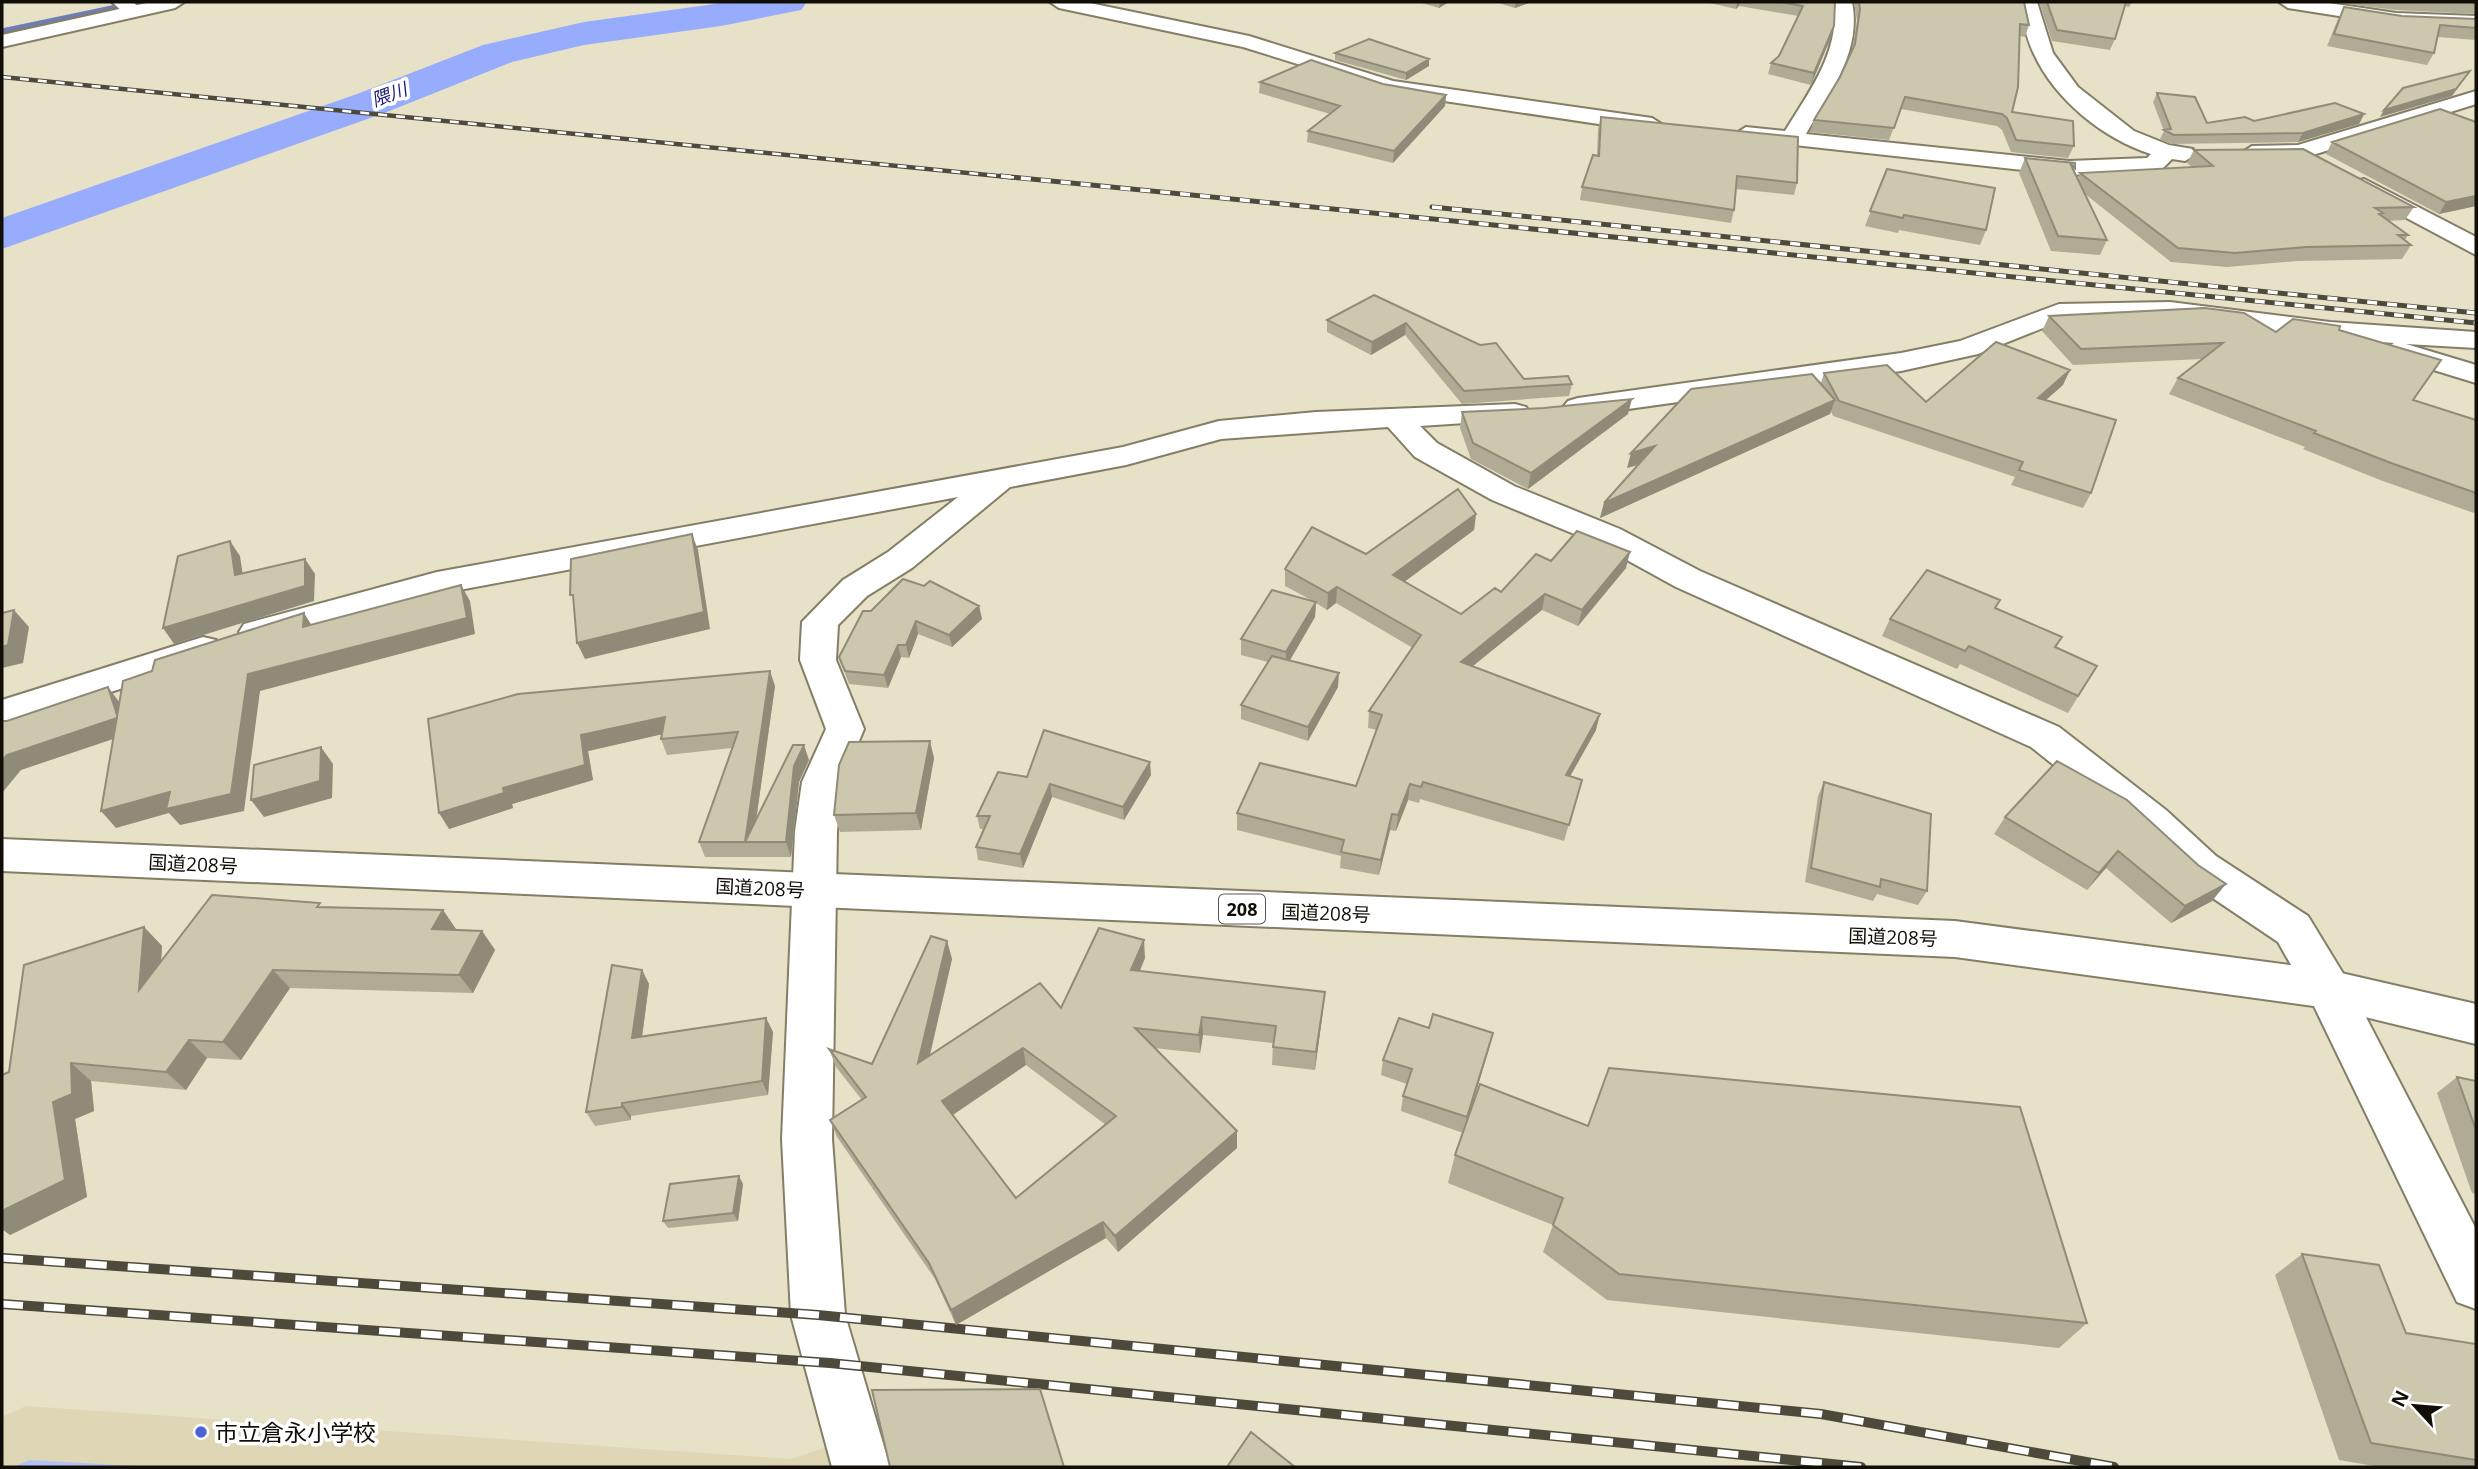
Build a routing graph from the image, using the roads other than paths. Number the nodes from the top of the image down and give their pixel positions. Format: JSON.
{"nodes":[{"id":1,"x":175,"y":2,"type":"edge"},
{"id":2,"x":1059,"y":2,"type":"edge"},
{"id":3,"x":1843,"y":2,"type":"edge"},
{"id":4,"x":2028,"y":2,"type":"edge"},
{"id":5,"x":2298,"y":2,"type":"edge"},
{"id":6,"x":127,"y":7,"type":"edge"},
{"id":7,"x":2476,"y":22,"type":"edge"},
{"id":8,"x":2,"y":41,"type":"edge"},
{"id":9,"x":2476,"y":97,"type":"edge"},
{"id":10,"x":2427,"y":113,"type":"junction"},
{"id":11,"x":2464,"y":124,"type":"edge"},
{"id":12,"x":1675,"y":127,"type":"edge"},
{"id":13,"x":1727,"y":132,"type":"edge"},
{"id":14,"x":1792,"y":139,"type":"junction"},
{"id":15,"x":2300,"y":152,"type":"junction"},
{"id":16,"x":2205,"y":153,"type":"edge"},
{"id":17,"x":2232,"y":153,"type":"edge"},
{"id":18,"x":2165,"y":154,"type":"junction"},
{"id":19,"x":2324,"y":164,"type":"edge"},
{"id":20,"x":2347,"y":177,"type":"edge"},
{"id":21,"x":2476,"y":247,"type":"edge"},
{"id":22,"x":2330,"y":330,"type":"junction"},
{"id":23,"x":2476,"y":340,"type":"edge"},
{"id":24,"x":2476,"y":374,"type":"edge"},
{"id":25,"x":1395,"y":417,"type":"junction"},
{"id":26,"x":1002,"y":477,"type":"junction"},
{"id":27,"x":2,"y":713,"type":"edge"},
{"id":28,"x":2,"y":855,"type":"edge"},
{"id":29,"x":815,"y":891,"type":"junction"},
{"id":30,"x":2328,"y":989,"type":"junction"},
{"id":31,"x":2476,"y":1024,"type":"edge"},
{"id":32,"x":2476,"y":1283,"type":"edge"},
{"id":33,"x":862,"y":1467,"type":"edge"}],
"edges":[{"from":1,"to":6,"type":"main road"},
{"from":2,"to":12,"type":"main road"},
{"from":3,"to":14,"type":"main road"},
{"from":4,"to":18,"type":"main road"},
{"from":5,"to":7,"type":"main road"},
{"from":6,"to":8,"type":"main road"},
{"from":9,"to":10,"type":"main road"},
{"from":10,"to":11,"type":"main road"},
{"from":10,"to":15,"type":"main road"},
{"from":13,"to":14,"type":"main road"},
{"from":14,"to":18,"type":"main road"},
{"from":15,"to":17,"type":"main road"},
{"from":15,"to":19,"type":"main road"},
{"from":16,"to":18,"type":"main road"},
{"from":20,"to":21,"type":"main road"},
{"from":22,"to":23,"type":"main road"},
{"from":22,"to":24,"type":"main road"},
{"from":22,"to":25,"type":"main road"},
{"from":25,"to":26,"type":"main road"},
{"from":25,"to":30,"type":"main road"},
{"from":26,"to":27,"type":"main road"},
{"from":26,"to":29,"type":"main road"},
{"from":28,"to":29,"type":"main road","name":"国道208号","number":"208"},
{"from":29,"to":30,"type":"main road","name":"国道208号","number":"208"},
{"from":29,"to":33,"type":"main road"},
{"from":30,"to":31,"type":"main road","name":"国道208号","number":"208"},
{"from":30,"to":32,"type":"main road"}]}
